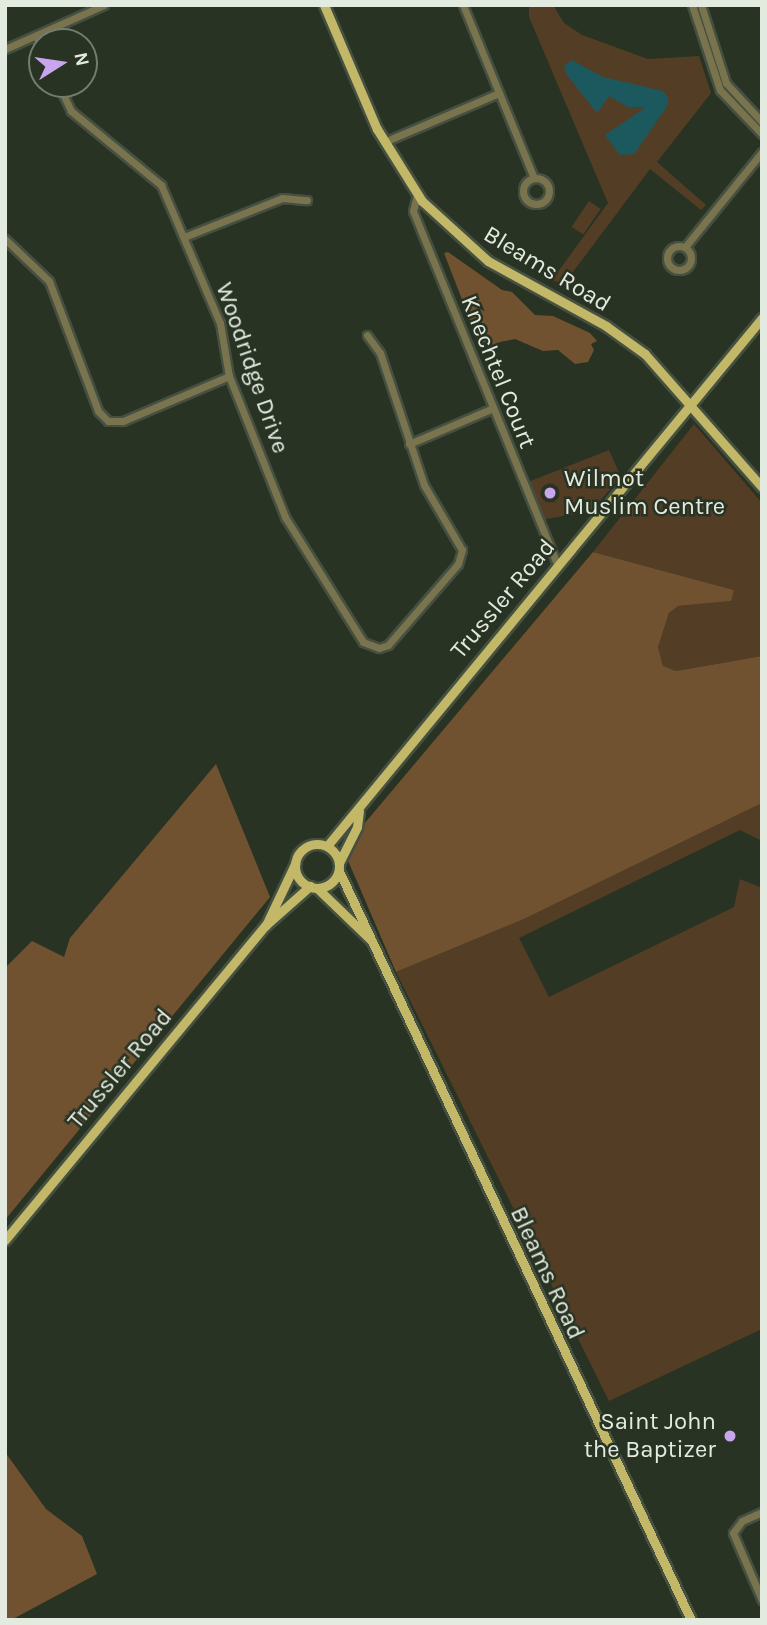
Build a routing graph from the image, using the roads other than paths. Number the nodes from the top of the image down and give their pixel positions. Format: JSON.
{"nodes":[{"id":1,"x":104,"y":5,"type":"edge"},
{"id":2,"x":324,"y":5,"type":"edge"},
{"id":3,"x":463,"y":5,"type":"edge"},
{"id":4,"x":692,"y":5,"type":"edge"},
{"id":5,"x":701,"y":5,"type":"edge"},
{"id":6,"x":54,"y":28,"type":"edge"},
{"id":7,"x":28,"y":39,"type":"edge"},
{"id":8,"x":5,"y":49,"type":"edge"},
{"id":9,"x":499,"y":93,"type":"junction"},
{"id":10,"x":65,"y":98,"type":"edge"},
{"id":11,"x":762,"y":122,"type":"edge"},
{"id":12,"x":762,"y":134,"type":"edge"},
{"id":13,"x":384,"y":142,"type":"junction"},
{"id":14,"x":762,"y":152,"type":"edge"},
{"id":15,"x":534,"y":178,"type":"dead end"},
{"id":16,"x":417,"y":195,"type":"junction"},
{"id":17,"x":307,"y":200,"type":"dead end"},
{"id":18,"x":184,"y":237,"type":"junction"},
{"id":19,"x":5,"y":239,"type":"edge"},
{"id":20,"x":685,"y":247,"type":"dead end"},
{"id":21,"x":762,"y":318,"type":"edge"},
{"id":22,"x":367,"y":335,"type":"dead end"},
{"id":23,"x":229,"y":376,"type":"junction"},
{"id":24,"x":691,"y":404,"type":"junction"},
{"id":25,"x":491,"y":409,"type":"junction"},
{"id":26,"x":410,"y":444,"type":"junction"},
{"id":27,"x":762,"y":487,"type":"edge"},
{"id":28,"x":557,"y":563,"type":"junction"},
{"id":29,"x":359,"y":811,"type":"junction"},
{"id":30,"x":327,"y":846,"type":"junction"},
{"id":31,"x":295,"y":864,"type":"junction"},
{"id":32,"x":339,"y":867,"type":"junction"},
{"id":33,"x":313,"y":887,"type":"junction"},
{"id":34,"x":266,"y":925,"type":"junction"},
{"id":35,"x":372,"y":941,"type":"junction"},
{"id":36,"x":5,"y":1240,"type":"edge"},
{"id":37,"x":762,"y":1512,"type":"edge"},
{"id":38,"x":762,"y":1600,"type":"edge"},
{"id":39,"x":691,"y":1620,"type":"edge"}],
"edges":[{"from":1,"to":6,"type":"street"},
{"from":2,"to":13,"type":"main road","name":"Bleams Road"},
{"from":3,"to":9,"type":"street"},
{"from":4,"to":12,"type":"street"},
{"from":5,"to":11,"type":"street"},
{"from":7,"to":8,"type":"street"},
{"from":9,"to":13,"type":"street"},
{"from":9,"to":15,"type":"street"},
{"from":10,"to":18,"type":"street","name":"Woodridge Drive"},
{"from":13,"to":16,"type":"main road","name":"Bleams Road"},
{"from":14,"to":20,"type":"street"},
{"from":16,"to":24,"type":"main road","name":"Bleams Road"},
{"from":16,"to":25,"type":"street","name":"Knechtel Court"},
{"from":17,"to":18,"type":"street"},
{"from":18,"to":23,"type":"street","name":"Woodridge Drive"},
{"from":19,"to":23,"type":"street"},
{"from":21,"to":24,"type":"main road","name":"Trussler Road"},
{"from":22,"to":26,"type":"street","name":"Woodridge Drive"},
{"from":23,"to":26,"type":"street","name":"Woodridge Drive"},
{"from":24,"to":27,"type":"main road","name":"Bleams Road"},
{"from":24,"to":28,"type":"main road","name":"Trussler Road"},
{"from":25,"to":26,"type":"street"},
{"from":25,"to":28,"type":"street","name":"Knechtel Court"},
{"from":28,"to":29,"type":"main road","name":"Trussler Road"},
{"from":29,"to":30,"type":"main road","name":"Trussler Road"},
{"from":29,"to":32,"type":"main road","name":"Trussler Road"},
{"from":30,"to":31,"type":"main road"},
{"from":30,"to":32,"type":"main road"},
{"from":31,"to":33,"type":"main road"},
{"from":31,"to":34,"type":"main road","name":"Trussler Road"},
{"from":32,"to":33,"type":"main road"},
{"from":32,"to":35,"type":"main road","name":"Bleams Road"},
{"from":33,"to":34,"type":"main road","name":"Trussler Road"},
{"from":33,"to":35,"type":"main road","name":"Bleams Road"},
{"from":34,"to":36,"type":"main road","name":"Trussler Road"},
{"from":35,"to":39,"type":"main road","name":"Bleams Road"},
{"from":37,"to":38,"type":"street"}]}
